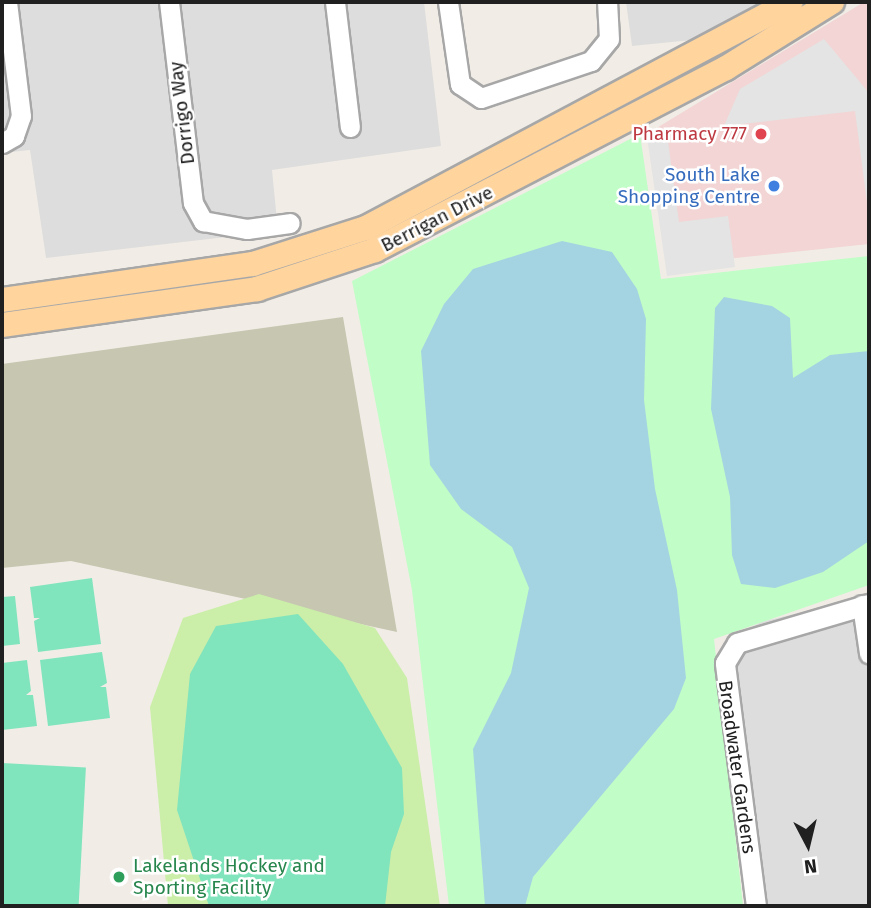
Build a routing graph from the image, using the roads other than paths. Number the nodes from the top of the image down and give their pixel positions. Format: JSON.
{"nodes":[{"id":1,"x":7,"y":2,"type":"edge"},
{"id":2,"x":169,"y":2,"type":"edge"},
{"id":3,"x":335,"y":2,"type":"edge"},
{"id":4,"x":448,"y":2,"type":"edge"},
{"id":5,"x":607,"y":2,"type":"edge"},
{"id":6,"x":791,"y":2,"type":"edge"},
{"id":7,"x":832,"y":2,"type":"edge"},
{"id":8,"x":644,"y":83,"type":"junction"},
{"id":9,"x":655,"y":105,"type":"junction"},
{"id":10,"x":350,"y":127,"type":"dead end"},
{"id":11,"x":2,"y":143,"type":"edge"},
{"id":12,"x":290,"y":223,"type":"dead end"},
{"id":13,"x":2,"y":300,"type":"edge"},
{"id":14,"x":2,"y":325,"type":"edge"},
{"id":15,"x":866,"y":605,"type":"edge"},
{"id":16,"x":869,"y":653,"type":"edge"},
{"id":17,"x":756,"y":906,"type":"edge"}],
"edges":[{"from":1,"to":11,"type":"street"},
{"from":2,"to":12,"type":"street","name":"Dorrigo Way"},
{"from":3,"to":10,"type":"street"},
{"from":4,"to":5,"type":"street"},
{"from":6,"to":8,"type":"main road","name":"Berrigan Drive"},
{"from":7,"to":9,"type":"main road","name":"Berrigan Drive"},
{"from":8,"to":9,"type":"main road"},
{"from":8,"to":13,"type":"main road","name":"Berrigan Drive"},
{"from":9,"to":14,"type":"main road","name":"Berrigan Drive"},
{"from":15,"to":16,"type":"street"},
{"from":15,"to":17,"type":"street","name":"Broadwater Gardens"}]}
